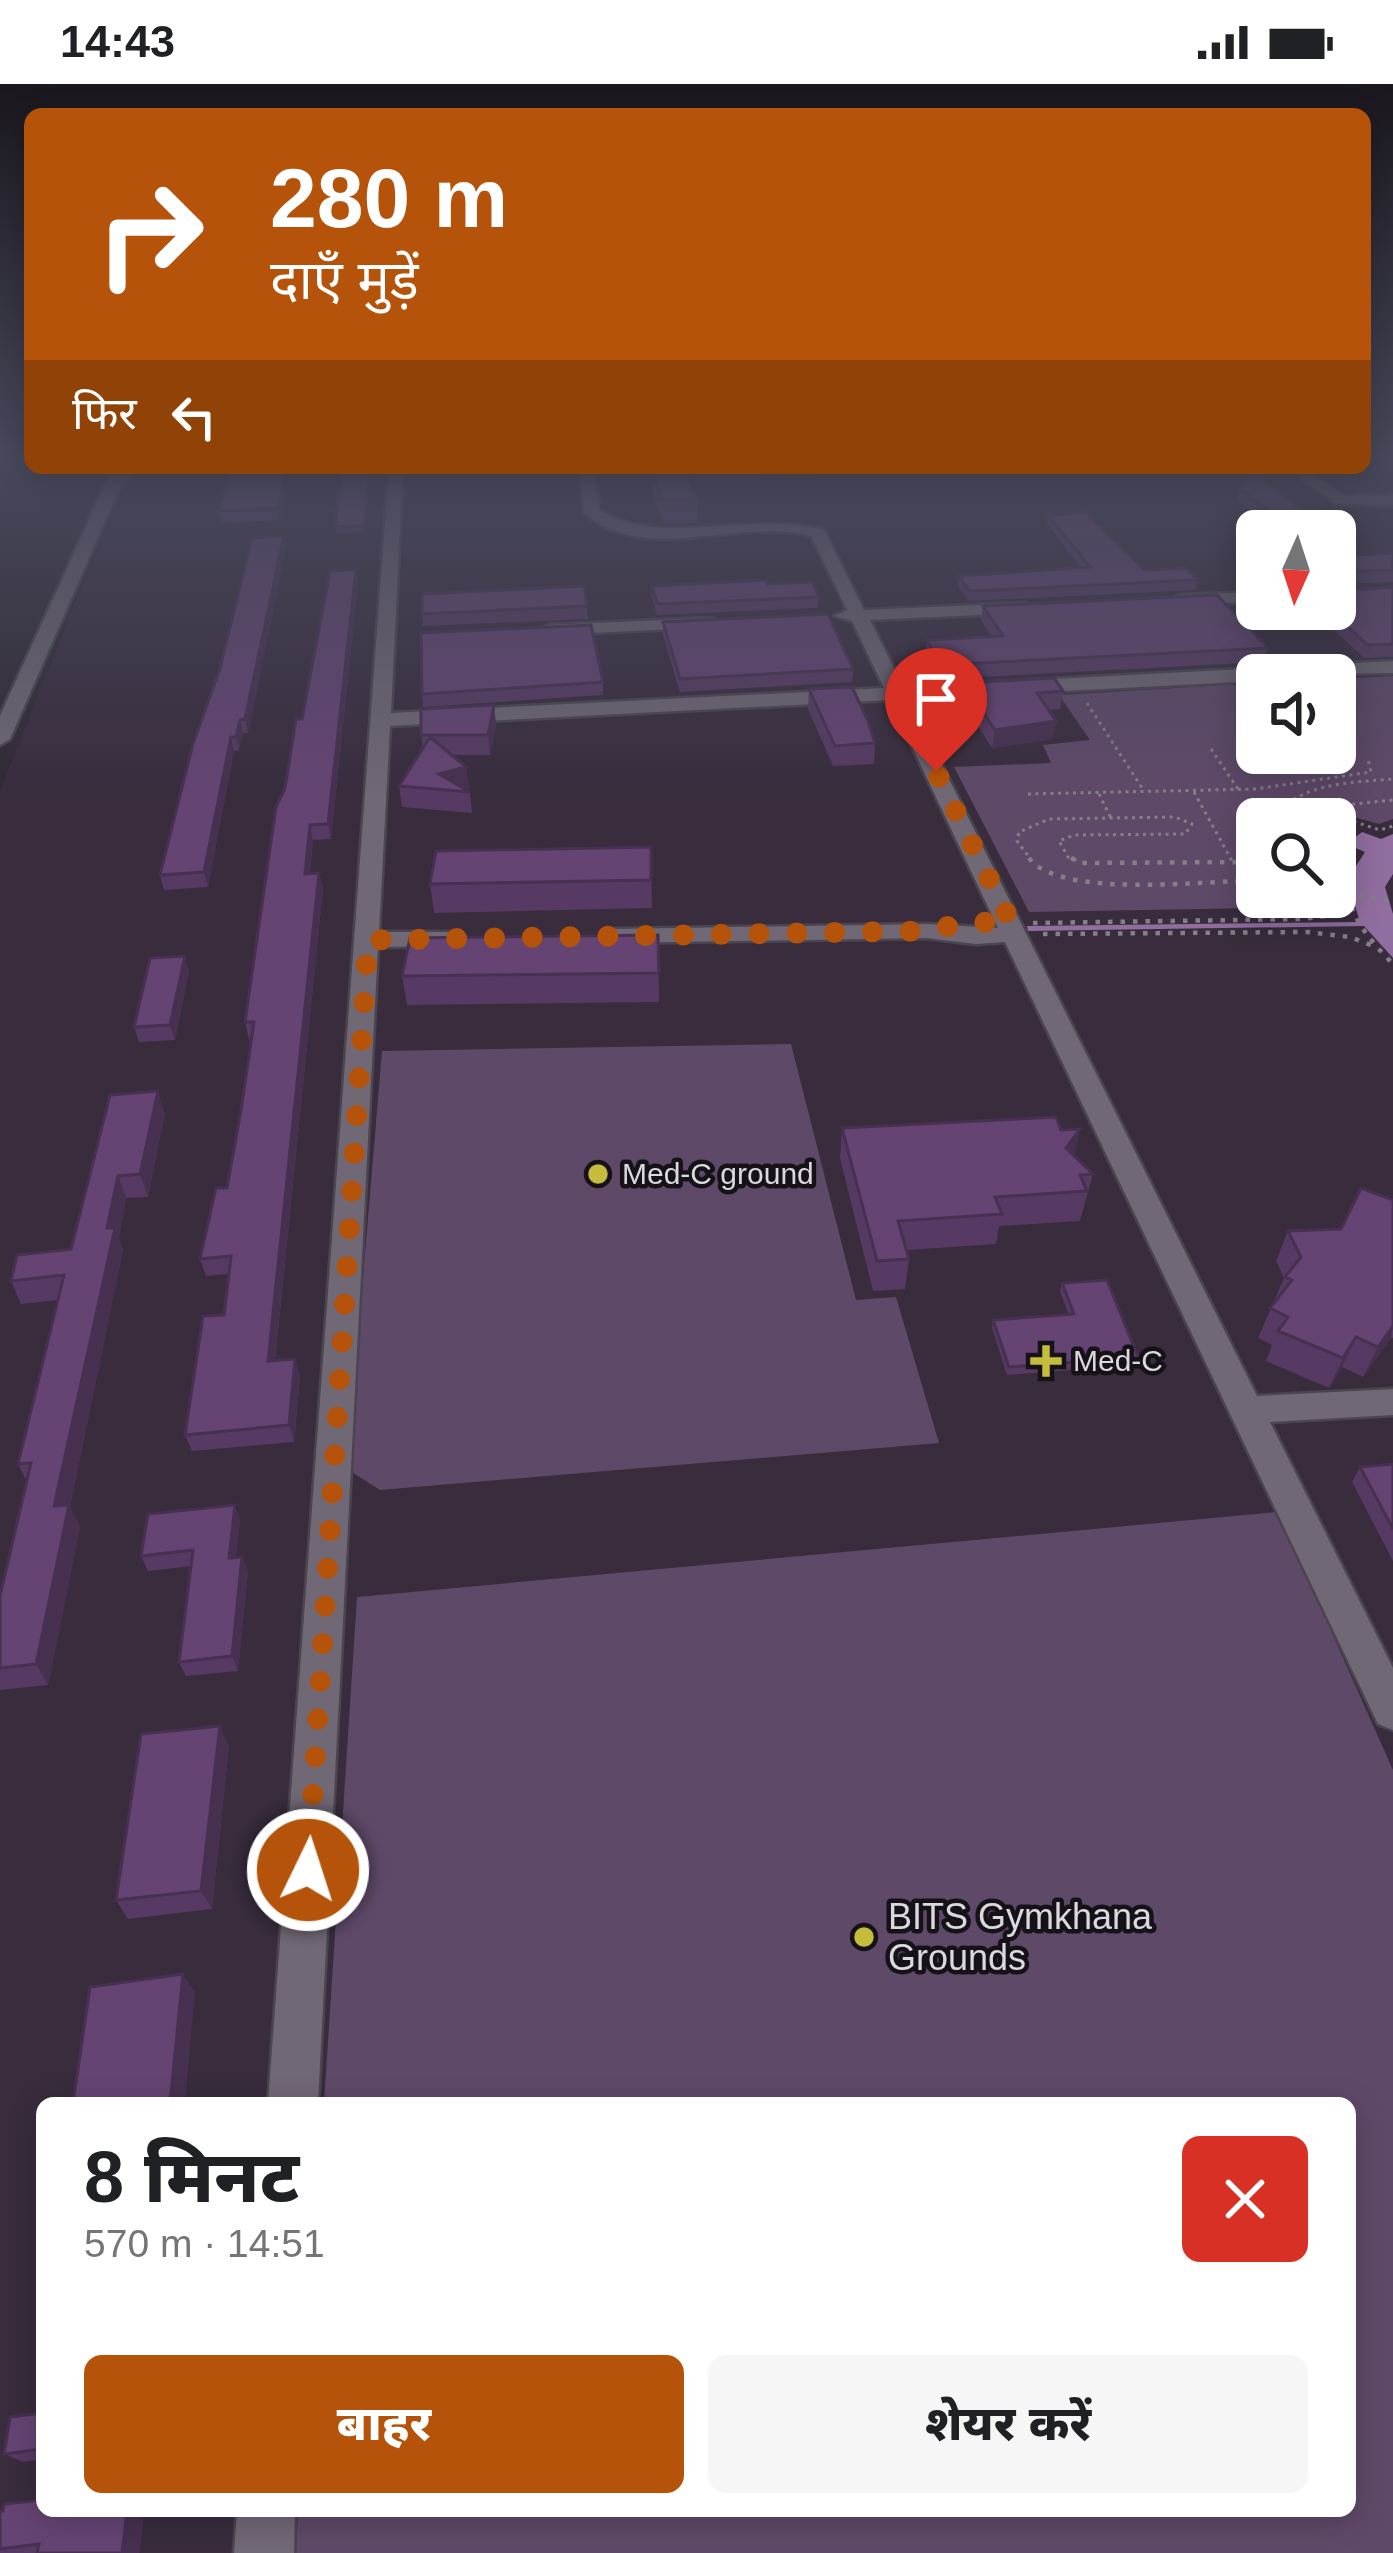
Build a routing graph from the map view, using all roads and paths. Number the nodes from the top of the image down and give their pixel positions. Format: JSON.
{"nodes":[{"id":1,"x":75,"y":569,"type":"edge"},
{"id":2,"x":390,"y":569,"type":"edge"},
{"id":3,"x":836,"y":569,"type":"edge"},
{"id":4,"x":1236,"y":598,"type":"edge"},
{"id":5,"x":1163,"y":601,"type":"edge"},
{"id":6,"x":1046,"y":607,"type":"edge"},
{"id":7,"x":859,"y":615,"type":"junction"},
{"id":8,"x":812,"y":618,"type":"edge"},
{"id":9,"x":741,"y":621,"type":"edge"},
{"id":10,"x":528,"y":631,"type":"edge"},
{"id":11,"x":410,"y":637,"type":"dead end"},
{"id":12,"x":386,"y":638,"type":"junction"},
{"id":13,"x":1393,"y":668,"type":"edge"},
{"id":14,"x":1356,"y":670,"type":"edge"},
{"id":15,"x":1236,"y":676,"type":"edge"},
{"id":16,"x":1076,"y":686,"type":"junction"},
{"id":17,"x":899,"y":696,"type":"junction"},
{"id":18,"x":381,"y":720,"type":"junction"},
{"id":19,"x":0,"y":739,"type":"edge"},
{"id":20,"x":1211,"y":748,"type":"dead end"},
{"id":21,"x":1368,"y":758,"type":"dead end"},
{"id":22,"x":1393,"y":779,"type":"edge"},
{"id":23,"x":1238,"y":789,"type":"junction"},
{"id":24,"x":1193,"y":790,"type":"junction"},
{"id":25,"x":1144,"y":791,"type":"junction"},
{"id":26,"x":1099,"y":793,"type":"junction"},
{"id":27,"x":1028,"y":794,"type":"dead end"},
{"id":28,"x":1295,"y":798,"type":"edge"},
{"id":29,"x":1393,"y":800,"type":"edge"},
{"id":30,"x":1356,"y":804,"type":"edge"},
{"id":31,"x":1111,"y":818,"type":"junction"},
{"id":32,"x":1356,"y":822,"type":"edge"},
{"id":33,"x":1393,"y":826,"type":"edge"},
{"id":34,"x":1232,"y":862,"type":"junction"},
{"id":35,"x":1236,"y":862,"type":"edge"},
{"id":36,"x":1236,"y":880,"type":"edge"},
{"id":37,"x":1356,"y":898,"type":"edge"},
{"id":38,"x":1393,"y":900,"type":"edge"},
{"id":39,"x":1315,"y":918,"type":"edge"},
{"id":40,"x":1356,"y":918,"type":"edge"},
{"id":41,"x":1013,"y":929,"type":"junction"},
{"id":42,"x":577,"y":937,"type":"edge"},
{"id":43,"x":484,"y":938,"type":"edge"},
{"id":44,"x":368,"y":940,"type":"junction"},
{"id":45,"x":1376,"y":947,"type":"junction"},
{"id":46,"x":1389,"y":955,"type":"edge"},
{"id":47,"x":1393,"y":964,"type":"edge"},
{"id":48,"x":1393,"y":1402,"type":"edge"},
{"id":49,"x":1247,"y":1410,"type":"junction"},
{"id":50,"x":1393,"y":1712,"type":"edge"},
{"id":51,"x":293,"y":2097,"type":"edge"},
{"id":52,"x":266,"y":2517,"type":"edge"},
{"id":53,"x":264,"y":2553,"type":"edge"}],
"edges":[{"from":1,"to":19,"type":"street"},
{"from":2,"to":12,"type":"street"},
{"from":3,"to":7,"type":"street"},
{"from":4,"to":5,"type":"street"},
{"from":6,"to":7,"type":"street"},
{"from":7,"to":8,"type":"street"},
{"from":7,"to":17,"type":"street"},
{"from":9,"to":10,"type":"street"},
{"from":11,"to":12,"type":"street"},
{"from":12,"to":18,"type":"street"},
{"from":13,"to":14,"type":"street"},
{"from":15,"to":16,"type":"street"},
{"from":16,"to":17,"type":"street"},
{"from":16,"to":25,"type":"path"},
{"from":17,"to":18,"type":"street"},
{"from":17,"to":41,"type":"street"},
{"from":18,"to":44,"type":"street"},
{"from":20,"to":23,"type":"path"},
{"from":21,"to":23,"type":"path"},
{"from":22,"to":28,"type":"path"},
{"from":23,"to":24,"type":"path"},
{"from":24,"to":25,"type":"path"},
{"from":24,"to":34,"type":"path"},
{"from":25,"to":26,"type":"path"},
{"from":26,"to":27,"type":"path"},
{"from":26,"to":31,"type":"path"},
{"from":29,"to":30,"type":"path"},
{"from":31,"to":34,"type":"path"},
{"from":31,"to":36,"type":"path"},
{"from":32,"to":33,"type":"path"},
{"from":34,"to":35,"type":"path"},
{"from":37,"to":38,"type":"path"},
{"from":39,"to":41,"type":"path"},
{"from":40,"to":45,"type":"path"},
{"from":41,"to":42,"type":"street"},
{"from":41,"to":45,"type":"path"},
{"from":41,"to":49,"type":"street"},
{"from":43,"to":44,"type":"street"},
{"from":44,"to":51,"type":"street"},
{"from":45,"to":46,"type":"path"},
{"from":46,"to":47,"type":"path"},
{"from":48,"to":49,"type":"street"},
{"from":49,"to":50,"type":"street"},
{"from":52,"to":53,"type":"street"}]}
